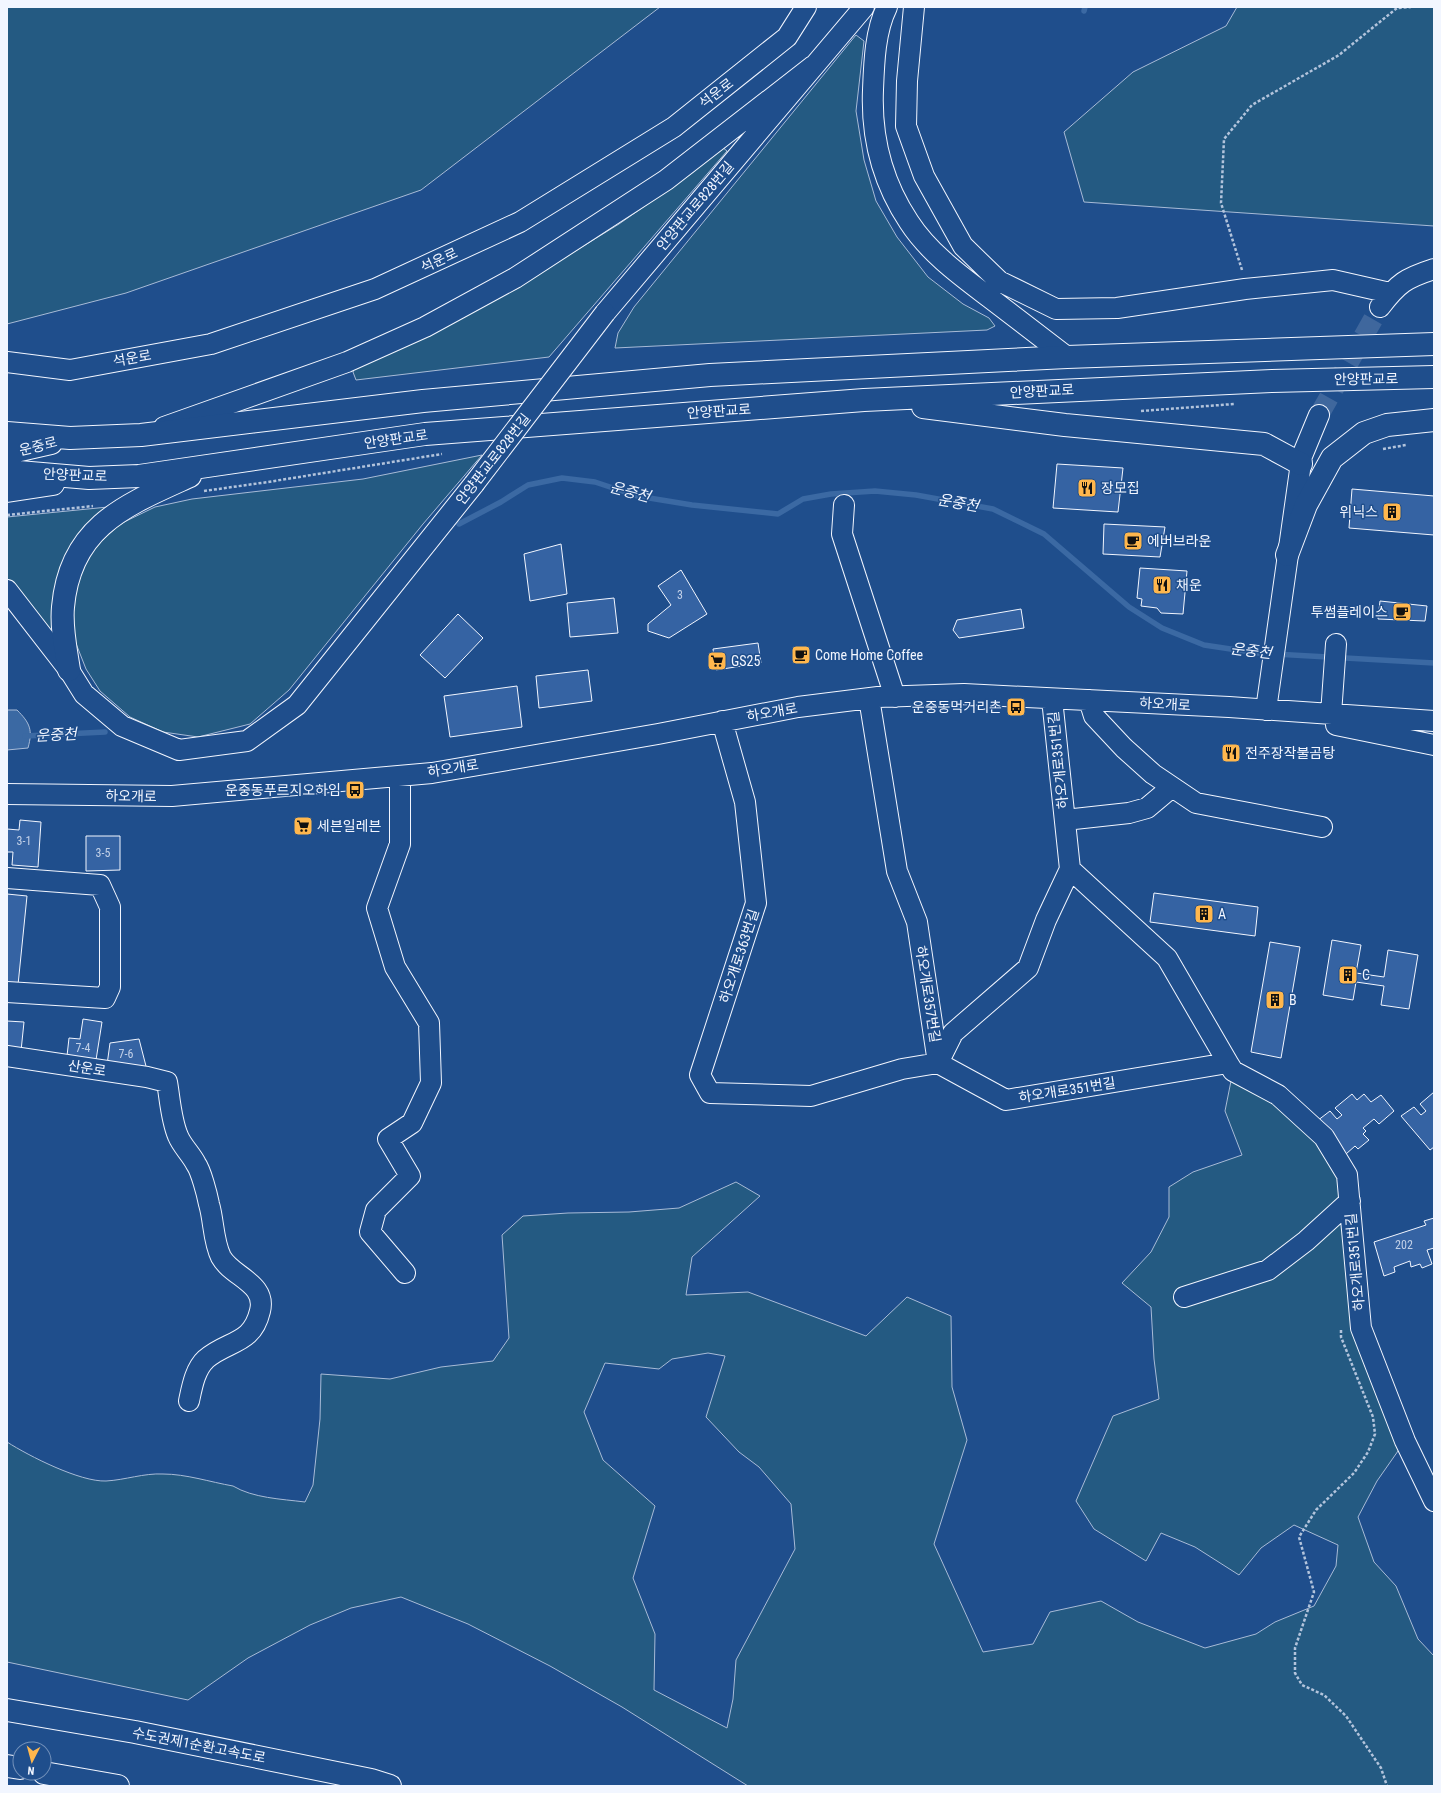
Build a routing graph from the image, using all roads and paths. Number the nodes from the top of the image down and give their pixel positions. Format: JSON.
{"nodes":[{"id":1,"x":806,"y":7,"type":"edge"},
{"id":2,"x":864,"y":7,"type":"edge"},
{"id":3,"x":888,"y":7,"type":"edge"},
{"id":4,"x":914,"y":7,"type":"edge"},
{"id":5,"x":1411,"y":7,"type":"edge"},
{"id":6,"x":813,"y":66,"type":"junction"},
{"id":7,"x":1434,"y":269,"type":"edge"},
{"id":8,"x":1245,"y":289,"type":"junction"},
{"id":9,"x":1434,"y":344,"type":"edge"},
{"id":10,"x":1067,"y":357,"type":"junction"},
{"id":11,"x":7,"y":362,"type":"edge"},
{"id":12,"x":1434,"y":377,"type":"edge"},
{"id":13,"x":864,"y":400,"type":"junction"},
{"id":14,"x":1238,"y":404,"type":"dead end"},
{"id":15,"x":1134,"y":412,"type":"dead end"},
{"id":16,"x":1319,"y":415,"type":"tunnel mouth"},
{"id":17,"x":1434,"y":420,"type":"edge"},
{"id":18,"x":7,"y":433,"type":"edge"},
{"id":19,"x":141,"y":435,"type":"junction"},
{"id":20,"x":70,"y":438,"type":"junction"},
{"id":21,"x":7,"y":453,"type":"edge"},
{"id":22,"x":443,"y":454,"type":"dead end"},
{"id":23,"x":1300,"y":464,"type":"junction"},
{"id":24,"x":209,"y":467,"type":"junction"},
{"id":25,"x":7,"y":471,"type":"edge"},
{"id":26,"x":89,"y":478,"type":"junction"},
{"id":27,"x":7,"y":491,"type":"edge"},
{"id":28,"x":197,"y":492,"type":"dead end"},
{"id":29,"x":100,"y":505,"type":"dead end"},
{"id":30,"x":844,"y":505,"type":"dead end"},
{"id":31,"x":7,"y":516,"type":"edge"},
{"id":32,"x":1287,"y":555,"type":"junction"},
{"id":33,"x":9,"y":593,"type":"edge"},
{"id":34,"x":1336,"y":644,"type":"dead end"},
{"id":35,"x":69,"y":670,"type":"junction"},
{"id":36,"x":895,"y":697,"type":"junction"},
{"id":37,"x":869,"y":698,"type":"junction"},
{"id":38,"x":1052,"y":699,"type":"junction"},
{"id":39,"x":1089,"y":700,"type":"junction"},
{"id":40,"x":1266,"y":710,"type":"junction"},
{"id":41,"x":1331,"y":714,"type":"junction"},
{"id":42,"x":722,"y":721,"type":"junction"},
{"id":43,"x":1434,"y":721,"type":"edge"},
{"id":44,"x":1434,"y":745,"type":"edge"},
{"id":45,"x":400,"y":776,"type":"junction"},
{"id":46,"x":1172,"y":787,"type":"junction"},
{"id":47,"x":7,"y":794,"type":"edge"},
{"id":48,"x":1064,"y":820,"type":"junction"},
{"id":49,"x":1322,"y":827,"type":"dead end"},
{"id":50,"x":1070,"y":869,"type":"junction"},
{"id":51,"x":7,"y":878,"type":"edge"},
{"id":52,"x":7,"y":992,"type":"edge"},
{"id":53,"x":7,"y":1056,"type":"edge"},
{"id":54,"x":938,"y":1063,"type":"junction"},
{"id":55,"x":1228,"y":1063,"type":"junction"},
{"id":56,"x":710,"y":1093,"type":"joint"},
{"id":57,"x":1350,"y":1201,"type":"junction"},
{"id":58,"x":405,"y":1273,"type":"dead end"},
{"id":59,"x":1184,"y":1297,"type":"dead end"},
{"id":60,"x":1348,"y":1356,"type":"dead end"},
{"id":61,"x":189,"y":1401,"type":"dead end"},
{"id":62,"x":1434,"y":1501,"type":"edge"},
{"id":63,"x":7,"y":1710,"type":"edge"},
{"id":64,"x":52,"y":1774,"type":"edge"},
{"id":65,"x":118,"y":1786,"type":"edge"},
{"id":66,"x":390,"y":1786,"type":"edge"},
{"id":67,"x":1387,"y":1786,"type":"edge"}],
"edges":[{"from":1,"to":11,"type":"street","name":"석운로"},
{"from":2,"to":6,"type":"street","name":"안양판교로828번길"},
{"from":3,"to":10,"type":"street"},
{"from":4,"to":8,"type":"street"},
{"from":5,"to":8,"type":"path"},
{"from":6,"to":19,"type":"street"},
{"from":6,"to":35,"type":"street","name":"안양판교로828번길","bridge":true},
{"from":7,"to":8,"type":"street"},
{"from":9,"to":10,"type":"main road"},
{"from":10,"to":19,"type":"main road"},
{"from":12,"to":13,"type":"main road","name":"안양판교로"},
{"from":13,"to":23,"type":"main road"},
{"from":13,"to":24,"type":"main road","name":"안양판교로"},
{"from":14,"to":15,"type":"path"},
{"from":16,"to":23,"type":"street"},
{"from":17,"to":32,"type":"main road"},
{"from":18,"to":20,"type":"main road"},
{"from":19,"to":20,"type":"main road"},
{"from":20,"to":21,"type":"main road","name":"운중로"},
{"from":22,"to":28,"type":"path","name":"안양판교로"},
{"from":23,"to":32,"type":"street"},
{"from":24,"to":26,"type":"main road","name":"안양판교로"},
{"from":24,"to":35,"type":"main road"},
{"from":25,"to":26,"type":"main road","name":"안양판교로"},
{"from":26,"to":27,"type":"main road"},
{"from":29,"to":31,"type":"path"},
{"from":30,"to":36,"type":"street"},
{"from":32,"to":40,"type":"street"},
{"from":33,"to":35,"type":"street","name":"안양판교로828번길"},
{"from":34,"to":41,"type":"street"},
{"from":36,"to":37,"type":"street","name":"하오개로"},
{"from":36,"to":38,"type":"street","name":"하오개로"},
{"from":37,"to":42,"type":"street","name":"하오개로"},
{"from":37,"to":54,"type":"street","name":"하오개로357번길"},
{"from":38,"to":39,"type":"street","name":"하오개로"},
{"from":38,"to":48,"type":"street","name":"하오개로351번길"},
{"from":39,"to":40,"type":"street","name":"하오개로"},
{"from":39,"to":46,"type":"street"},
{"from":40,"to":41,"type":"street","name":"하오개로"},
{"from":40,"to":44,"type":"street"},
{"from":41,"to":43,"type":"street","name":"하오개로"},
{"from":42,"to":45,"type":"street","name":"하오개로"},
{"from":42,"to":56,"type":"street","name":"하오개로363번길"},
{"from":45,"to":47,"type":"street","name":"하오개로"},
{"from":45,"to":58,"type":"street"},
{"from":46,"to":48,"type":"street"},
{"from":46,"to":49,"type":"street"},
{"from":48,"to":50,"type":"street","name":"하오개로351번길"},
{"from":50,"to":54,"type":"street"},
{"from":50,"to":55,"type":"street","name":"하오개로351번길"},
{"from":51,"to":52,"type":"street"},
{"from":53,"to":61,"type":"street","name":"산운로"},
{"from":54,"to":55,"type":"street","name":"하오개로351번길"},
{"from":54,"to":56,"type":"street","name":"하오개로357번길"},
{"from":55,"to":57,"type":"street","name":"하오개로351번길"},
{"from":57,"to":59,"type":"street"},
{"from":57,"to":62,"type":"street","name":"하오개로351번길"},
{"from":60,"to":67,"type":"path"},
{"from":63,"to":66,"type":"main road","name":"수도권제1순환고속도로"},
{"from":64,"to":65,"type":"main road"}]}
